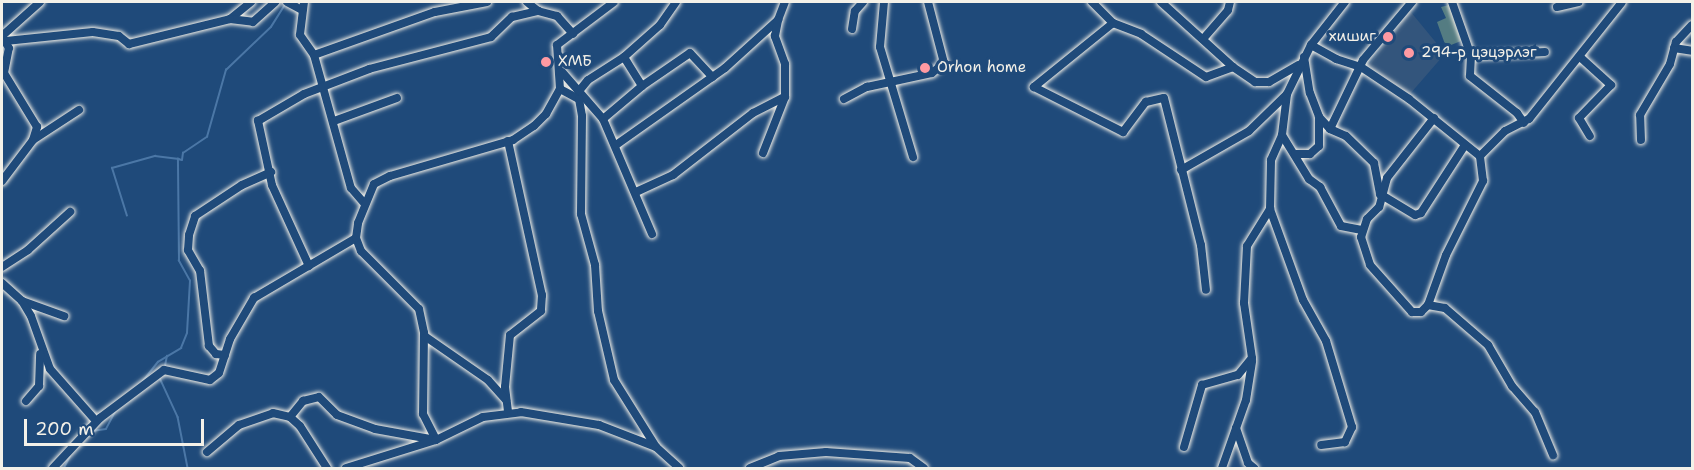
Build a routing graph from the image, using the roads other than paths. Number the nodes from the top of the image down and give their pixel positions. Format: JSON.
{"nodes":[{"id":1,"x":40,"y":2,"type":"edge"},
{"id":2,"x":251,"y":2,"type":"edge"},
{"id":3,"x":275,"y":2,"type":"edge"},
{"id":4,"x":288,"y":2,"type":"edge"},
{"id":5,"x":487,"y":2,"type":"edge"},
{"id":6,"x":526,"y":2,"type":"edge"},
{"id":7,"x":614,"y":2,"type":"edge"},
{"id":8,"x":676,"y":2,"type":"edge"},
{"id":9,"x":785,"y":2,"type":"edge"},
{"id":10,"x":862,"y":2,"type":"edge"},
{"id":11,"x":884,"y":2,"type":"edge"},
{"id":12,"x":928,"y":2,"type":"edge"},
{"id":13,"x":1092,"y":2,"type":"edge"},
{"id":14,"x":1161,"y":2,"type":"edge"},
{"id":15,"x":1230,"y":2,"type":"edge"},
{"id":16,"x":1345,"y":2,"type":"edge"},
{"id":17,"x":1412,"y":2,"type":"edge"},
{"id":18,"x":1452,"y":2,"type":"edge"},
{"id":19,"x":1578,"y":2,"type":"edge"},
{"id":20,"x":1622,"y":2,"type":"edge"},
{"id":21,"x":303,"y":6,"type":"edge"},
{"id":22,"x":1557,"y":7,"type":"dead end"},
{"id":23,"x":538,"y":11,"type":"junction"},
{"id":24,"x":230,"y":19,"type":"junction"},
{"id":25,"x":778,"y":20,"type":"junction"},
{"id":26,"x":1113,"y":23,"type":"junction"},
{"id":27,"x":1692,"y":25,"type":"edge"},
{"id":28,"x":852,"y":29,"type":"dead end"},
{"id":29,"x":573,"y":33,"type":"junction"},
{"id":30,"x":3,"y":39,"type":"edge"},
{"id":31,"x":1203,"y":39,"type":"junction"},
{"id":32,"x":1311,"y":45,"type":"junction"},
{"id":33,"x":1674,"y":48,"type":"junction"},
{"id":34,"x":1692,"y":51,"type":"edge"},
{"id":35,"x":1545,"y":52,"type":"dead end"},
{"id":36,"x":314,"y":55,"type":"junction"},
{"id":37,"x":1471,"y":56,"type":"junction"},
{"id":38,"x":624,"y":57,"type":"junction"},
{"id":39,"x":1580,"y":57,"type":"junction"},
{"id":40,"x":1302,"y":61,"type":"junction"},
{"id":41,"x":559,"y":66,"type":"junction"},
{"id":42,"x":1233,"y":67,"type":"junction"},
{"id":43,"x":1361,"y":67,"type":"junction"},
{"id":44,"x":712,"y":77,"type":"junction"},
{"id":45,"x":891,"y":84,"type":"junction"},
{"id":46,"x":642,"y":86,"type":"junction"},
{"id":47,"x":324,"y":87,"type":"junction"},
{"id":48,"x":560,"y":89,"type":"junction"},
{"id":49,"x":579,"y":91,"type":"junction"},
{"id":50,"x":1287,"y":94,"type":"junction"},
{"id":51,"x":785,"y":97,"type":"junction"},
{"id":52,"x":397,"y":98,"type":"dead end"},
{"id":53,"x":844,"y":99,"type":"dead end"},
{"id":54,"x":79,"y":110,"type":"dead end"},
{"id":55,"x":1319,"y":117,"type":"junction"},
{"id":56,"x":1434,"y":118,"type":"junction"},
{"id":57,"x":603,"y":119,"type":"junction"},
{"id":58,"x":334,"y":121,"type":"junction"},
{"id":59,"x":1524,"y":123,"type":"junction"},
{"id":60,"x":1330,"y":129,"type":"junction"},
{"id":61,"x":1282,"y":135,"type":"junction"},
{"id":62,"x":1590,"y":136,"type":"dead end"},
{"id":63,"x":33,"y":140,"type":"junction"},
{"id":64,"x":1641,"y":140,"type":"dead end"},
{"id":65,"x":508,"y":141,"type":"junction"},
{"id":66,"x":616,"y":145,"type":"junction"},
{"id":67,"x":1465,"y":146,"type":"junction"},
{"id":68,"x":763,"y":153,"type":"dead end"},
{"id":69,"x":1295,"y":154,"type":"junction"},
{"id":70,"x":1480,"y":156,"type":"junction"},
{"id":71,"x":913,"y":157,"type":"dead end"},
{"id":72,"x":1181,"y":170,"type":"junction"},
{"id":73,"x":271,"y":172,"type":"junction"},
{"id":74,"x":2,"y":181,"type":"edge"},
{"id":75,"x":636,"y":192,"type":"junction"},
{"id":76,"x":1380,"y":194,"type":"junction"},
{"id":77,"x":365,"y":204,"type":"junction"},
{"id":78,"x":1270,"y":209,"type":"junction"},
{"id":79,"x":70,"y":212,"type":"dead end"},
{"id":80,"x":1362,"y":230,"type":"junction"},
{"id":81,"x":652,"y":234,"type":"dead end"},
{"id":82,"x":356,"y":238,"type":"junction"},
{"id":83,"x":309,"y":266,"type":"junction"},
{"id":84,"x":2,"y":267,"type":"edge"},
{"id":85,"x":2,"y":282,"type":"edge"},
{"id":86,"x":1206,"y":290,"type":"dead end"},
{"id":87,"x":22,"y":301,"type":"junction"},
{"id":88,"x":1428,"y":305,"type":"junction"},
{"id":89,"x":64,"y":316,"type":"dead end"},
{"id":90,"x":426,"y":337,"type":"dead end"},
{"id":91,"x":39,"y":338,"type":"junction"},
{"id":92,"x":225,"y":355,"type":"junction"},
{"id":93,"x":1252,"y":358,"type":"junction"},
{"id":94,"x":507,"y":400,"type":"junction"},
{"id":95,"x":26,"y":401,"type":"dead end"},
{"id":96,"x":511,"y":413,"type":"junction"},
{"id":97,"x":290,"y":417,"type":"junction"},
{"id":98,"x":96,"y":422,"type":"junction"},
{"id":99,"x":1236,"y":428,"type":"junction"},
{"id":100,"x":436,"y":440,"type":"junction"},
{"id":101,"x":1321,"y":445,"type":"dead end"},
{"id":102,"x":656,"y":447,"type":"junction"},
{"id":103,"x":1185,"y":447,"type":"dead end"},
{"id":104,"x":207,"y":452,"type":"dead end"},
{"id":105,"x":1553,"y":455,"type":"dead end"},
{"id":106,"x":53,"y":468,"type":"edge"},
{"id":107,"x":327,"y":468,"type":"edge"},
{"id":108,"x":346,"y":468,"type":"edge"},
{"id":109,"x":679,"y":468,"type":"edge"},
{"id":110,"x":750,"y":468,"type":"edge"},
{"id":111,"x":924,"y":468,"type":"edge"},
{"id":112,"x":1222,"y":468,"type":"edge"},
{"id":113,"x":1254,"y":468,"type":"edge"}],
"edges":[{"from":1,"to":30,"type":"street"},
{"from":2,"to":24,"type":"street"},
{"from":3,"to":24,"type":"street"},
{"from":4,"to":21,"type":"street"},
{"from":5,"to":36,"type":"street"},
{"from":6,"to":23,"type":"street"},
{"from":7,"to":29,"type":"street"},
{"from":8,"to":38,"type":"street"},
{"from":9,"to":25,"type":"street"},
{"from":10,"to":28,"type":"street"},
{"from":11,"to":45,"type":"street"},
{"from":12,"to":45,"type":"street"},
{"from":13,"to":26,"type":"street"},
{"from":14,"to":31,"type":"street"},
{"from":15,"to":31,"type":"street"},
{"from":16,"to":32,"type":"street"},
{"from":17,"to":43,"type":"street"},
{"from":18,"to":37,"type":"street"},
{"from":19,"to":22,"type":"street"},
{"from":20,"to":39,"type":"street"},
{"from":21,"to":36,"type":"street"},
{"from":23,"to":29,"type":"street"},
{"from":23,"to":47,"type":"street"},
{"from":24,"to":30,"type":"street"},
{"from":25,"to":44,"type":"street"},
{"from":25,"to":51,"type":"street"},
{"from":26,"to":42,"type":"street"},
{"from":26,"to":72,"type":"street"},
{"from":27,"to":33,"type":"street"},
{"from":29,"to":41,"type":"street"},
{"from":30,"to":63,"type":"street"},
{"from":31,"to":42,"type":"street"},
{"from":32,"to":40,"type":"street"},
{"from":32,"to":43,"type":"street"},
{"from":33,"to":34,"type":"street"},
{"from":33,"to":64,"type":"street"},
{"from":35,"to":37,"type":"street"},
{"from":36,"to":47,"type":"street"},
{"from":37,"to":59,"type":"street"},
{"from":38,"to":46,"type":"street"},
{"from":38,"to":49,"type":"street"},
{"from":39,"to":59,"type":"street"},
{"from":39,"to":62,"type":"street"},
{"from":40,"to":42,"type":"street"},
{"from":40,"to":50,"type":"street"},
{"from":40,"to":55,"type":"street"},
{"from":41,"to":48,"type":"street"},
{"from":41,"to":49,"type":"street"},
{"from":43,"to":56,"type":"street"},
{"from":43,"to":60,"type":"street"},
{"from":44,"to":46,"type":"street"},
{"from":44,"to":66,"type":"street"},
{"from":45,"to":53,"type":"street"},
{"from":45,"to":71,"type":"street"},
{"from":46,"to":57,"type":"street"},
{"from":47,"to":58,"type":"street"},
{"from":47,"to":73,"type":"street"},
{"from":48,"to":65,"type":"street"},
{"from":48,"to":102,"type":"street"},
{"from":49,"to":57,"type":"street"},
{"from":50,"to":61,"type":"street"},
{"from":50,"to":72,"type":"street"},
{"from":51,"to":68,"type":"street"},
{"from":51,"to":75,"type":"street"},
{"from":52,"to":58,"type":"street"},
{"from":54,"to":63,"type":"street"},
{"from":55,"to":60,"type":"street"},
{"from":55,"to":69,"type":"street"},
{"from":56,"to":67,"type":"street"},
{"from":56,"to":76,"type":"street"},
{"from":57,"to":66,"type":"street"},
{"from":58,"to":77,"type":"street"},
{"from":59,"to":70,"type":"street"},
{"from":60,"to":76,"type":"street"},
{"from":61,"to":69,"type":"street"},
{"from":61,"to":78,"type":"street"},
{"from":63,"to":74,"type":"street"},
{"from":65,"to":77,"type":"street"},
{"from":65,"to":94,"type":"street"},
{"from":66,"to":75,"type":"street"},
{"from":67,"to":70,"type":"street"},
{"from":67,"to":76,"type":"street"},
{"from":69,"to":80,"type":"street"},
{"from":70,"to":88,"type":"street"},
{"from":72,"to":86,"type":"street"},
{"from":73,"to":83,"type":"street"},
{"from":73,"to":92,"type":"street"},
{"from":75,"to":81,"type":"street"},
{"from":76,"to":80,"type":"street"},
{"from":77,"to":82,"type":"street"},
{"from":78,"to":93,"type":"street"},
{"from":78,"to":101,"type":"street"},
{"from":79,"to":84,"type":"street"},
{"from":80,"to":88,"type":"street"},
{"from":82,"to":83,"type":"street"},
{"from":82,"to":100,"type":"street"},
{"from":83,"to":92,"type":"street"},
{"from":85,"to":87,"type":"street"},
{"from":87,"to":89,"type":"street"},
{"from":87,"to":91,"type":"street"},
{"from":88,"to":105,"type":"street"},
{"from":90,"to":94,"type":"street"},
{"from":91,"to":95,"type":"street"},
{"from":91,"to":98,"type":"street"},
{"from":92,"to":98,"type":"street"},
{"from":93,"to":99,"type":"street"},
{"from":93,"to":103,"type":"street"},
{"from":94,"to":96,"type":"street"},
{"from":96,"to":100,"type":"street"},
{"from":96,"to":102,"type":"street"},
{"from":97,"to":100,"type":"street"},
{"from":97,"to":104,"type":"street"},
{"from":97,"to":107,"type":"street"},
{"from":98,"to":106,"type":"street"},
{"from":99,"to":112,"type":"street"},
{"from":99,"to":113,"type":"street"},
{"from":100,"to":108,"type":"street"},
{"from":102,"to":109,"type":"street"},
{"from":110,"to":111,"type":"street"}]}
